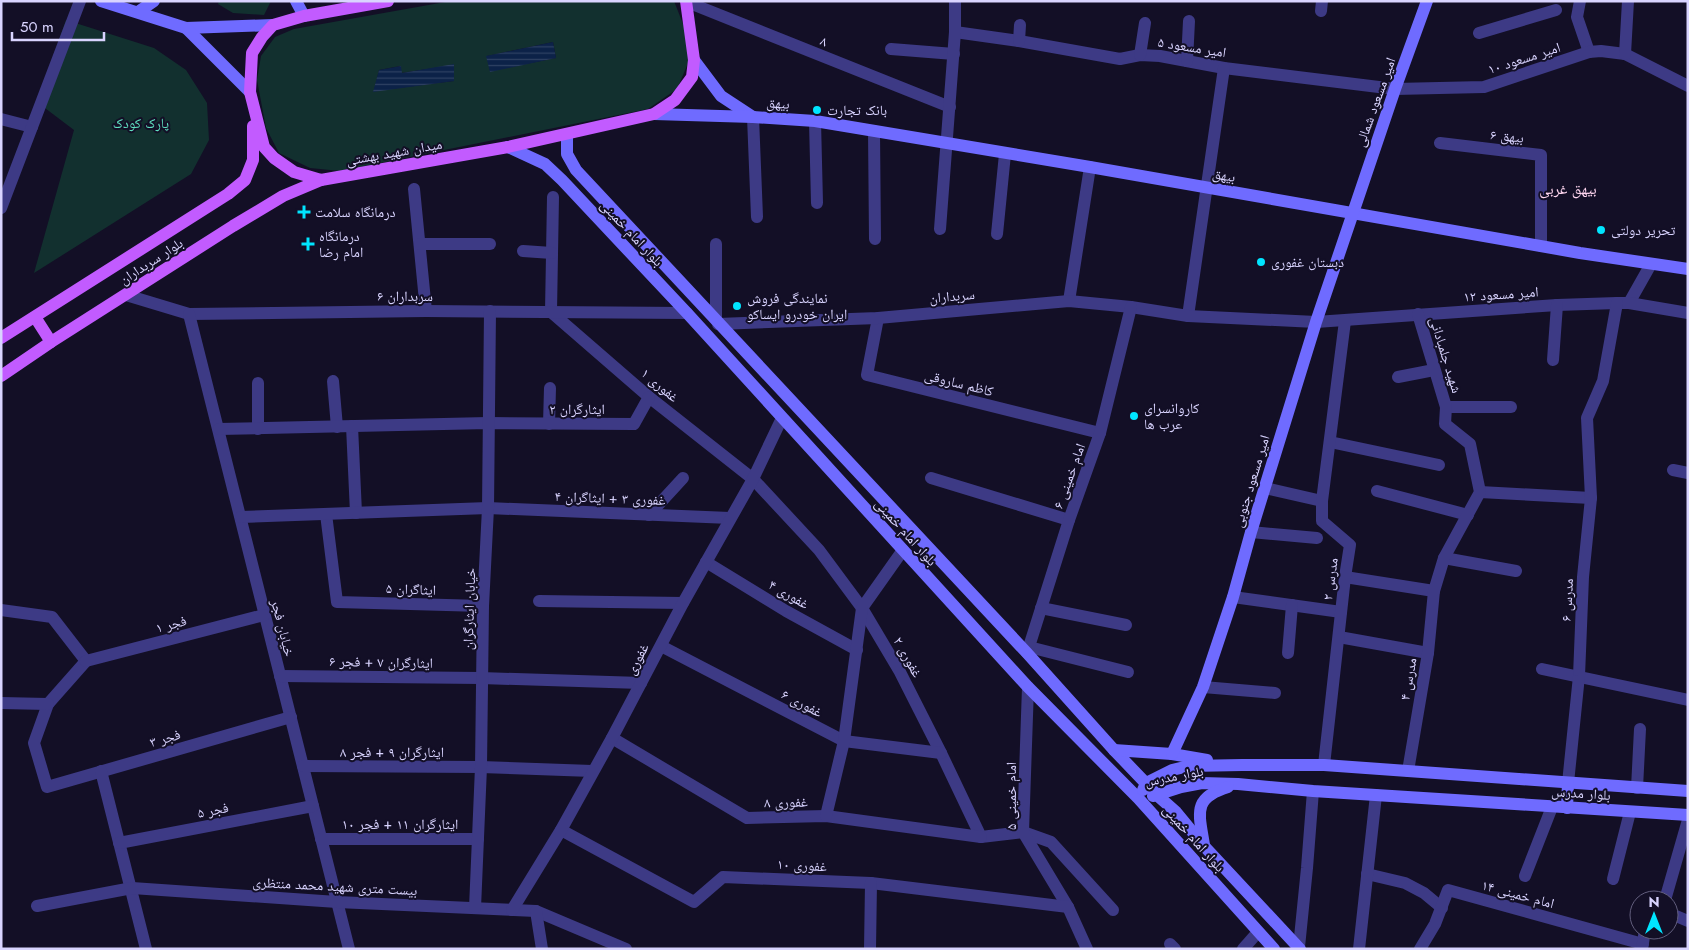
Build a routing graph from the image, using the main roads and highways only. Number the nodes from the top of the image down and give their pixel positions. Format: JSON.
{"nodes":[{"id":1,"x":101,"y":1,"type":"edge"},
{"id":2,"x":154,"y":1,"type":"edge"},
{"id":3,"x":296,"y":1,"type":"edge"},
{"id":4,"x":388,"y":1,"type":"edge"},
{"id":5,"x":1427,"y":1,"type":"edge"},
{"id":6,"x":687,"y":2,"type":"edge"},
{"id":7,"x":124,"y":4,"type":"edge"},
{"id":8,"x":138,"y":12,"type":"junction"},
{"id":9,"x":304,"y":16,"type":"junction"},
{"id":10,"x":273,"y":24,"type":"junction"},
{"id":11,"x":186,"y":28,"type":"junction"},
{"id":12,"x":694,"y":60,"type":"junction"},
{"id":13,"x":250,"y":92,"type":"junction"},
{"id":14,"x":254,"y":111,"type":"junction"},
{"id":15,"x":654,"y":114,"type":"junction"},
{"id":16,"x":753,"y":116,"type":"junction"},
{"id":17,"x":567,"y":134,"type":"junction"},
{"id":18,"x":508,"y":147,"type":"junction"},
{"id":19,"x":321,"y":180,"type":"junction"},
{"id":20,"x":1352,"y":213,"type":"junction"},
{"id":21,"x":640,"y":240,"type":"junction"},
{"id":22,"x":627,"y":249,"type":"junction"},
{"id":23,"x":1688,"y":269,"type":"edge"},
{"id":24,"x":35,"y":317,"type":"junction"},
{"id":25,"x":1,"y":338,"type":"edge"},
{"id":26,"x":51,"y":342,"type":"junction"},
{"id":27,"x":1,"y":376,"type":"edge"},
{"id":28,"x":988,"y":611,"type":"junction"},
{"id":29,"x":971,"y":624,"type":"junction"},
{"id":30,"x":1114,"y":750,"type":"junction"},
{"id":31,"x":1172,"y":754,"type":"junction"},
{"id":32,"x":1242,"y":765,"type":"junction"},
{"id":33,"x":1146,"y":783,"type":"junction"},
{"id":34,"x":1568,"y":783,"type":"junction"},
{"id":35,"x":1238,"y":784,"type":"junction"},
{"id":36,"x":1688,"y":792,"type":"edge"},
{"id":37,"x":1158,"y":796,"type":"junction"},
{"id":38,"x":1138,"y":798,"type":"junction"},
{"id":39,"x":1567,"y":808,"type":"junction"},
{"id":40,"x":1688,"y":815,"type":"edge"},
{"id":41,"x":1204,"y":846,"type":"junction"},
{"id":42,"x":1191,"y":857,"type":"junction"},
{"id":43,"x":1299,"y":948,"type":"edge"},
{"id":44,"x":1274,"y":949,"type":"edge"}],
"edges":[{"from":1,"to":7,"type":"main road"},
{"from":2,"to":8,"type":"main road"},
{"from":3,"to":9,"type":"main road"},
{"from":4,"to":9,"type":"main road"},
{"from":5,"to":20,"type":"main road","name":"امیر مسعود شمالی"},
{"from":6,"to":12,"type":"main road","name":"میدان شهید بهشتی"},
{"from":7,"to":8,"type":"main road"},
{"from":8,"to":11,"type":"main road"},
{"from":9,"to":10,"type":"main road"},
{"from":10,"to":11,"type":"main road"},
{"from":10,"to":13,"type":"main road","name":"میدان شهید بهشتی"},
{"from":11,"to":13,"type":"main road"},
{"from":12,"to":15,"type":"main road","name":"میدان شهید بهشتی"},
{"from":12,"to":16,"type":"main road"},
{"from":13,"to":14,"type":"main road","name":"میدان شهید بهشتی"},
{"from":14,"to":19,"type":"main road","name":"میدان شهید بهشتی"},
{"from":14,"to":24,"type":"main road","name":"بلوار سربداران"},
{"from":15,"to":16,"type":"main road","name":"بیهق"},
{"from":15,"to":17,"type":"main road","name":"میدان شهید بهشتی"},
{"from":16,"to":20,"type":"main road","name":"بیهق"},
{"from":17,"to":18,"type":"main road","name":"میدان شهید بهشتی"},
{"from":17,"to":21,"type":"main road","name":"بلوار امام خمینی"},
{"from":18,"to":19,"type":"main road","name":"میدان شهید بهشتی"},
{"from":18,"to":22,"type":"main road","name":"بلوار امام خمینی"},
{"from":19,"to":26,"type":"main road","name":"بلوار سربداران"},
{"from":20,"to":23,"type":"main road","name":"بیهق"},
{"from":20,"to":31,"type":"main road","name":"امیر مسعود جنوبی"},
{"from":21,"to":22,"type":"main road"},
{"from":21,"to":28,"type":"main road","name":"بلوار امام خمینی"},
{"from":22,"to":29,"type":"main road","name":"بلوار امام خمینی"},
{"from":24,"to":25,"type":"main road","name":"بلوار سربداران"},
{"from":24,"to":26,"type":"main road"},
{"from":26,"to":27,"type":"main road","name":"بلوار سربداران"},
{"from":28,"to":29,"type":"main road"},
{"from":28,"to":30,"type":"main road","name":"بلوار امام خمینی"},
{"from":29,"to":38,"type":"main road","name":"بلوار امام خمینی"},
{"from":30,"to":31,"type":"main road"},
{"from":30,"to":33,"type":"main road","name":"بلوار امام خمینی"},
{"from":31,"to":32,"type":"main road"},
{"from":32,"to":33,"type":"main road","name":"بلوار مدرس"},
{"from":32,"to":34,"type":"main road","name":"بلوار مدرس"},
{"from":33,"to":37,"type":"main road","name":"بلوار امام خمینی"},
{"from":33,"to":38,"type":"main road","name":"بلوار مدرس"},
{"from":34,"to":36,"type":"main road","name":"بلوار مدرس"},
{"from":34,"to":39,"type":"main road"},
{"from":35,"to":37,"type":"main road","name":"بلوار مدرس"},
{"from":35,"to":39,"type":"main road","name":"بلوار مدرس"},
{"from":35,"to":41,"type":"main road"},
{"from":37,"to":38,"type":"main road","name":"بلوار مدرس"},
{"from":37,"to":41,"type":"main road","name":"بلوار امام خمینی"},
{"from":38,"to":42,"type":"main road","name":"بلوار امام خمینی"},
{"from":39,"to":40,"type":"main road","name":"بلوار مدرس"},
{"from":41,"to":42,"type":"main road"},
{"from":41,"to":43,"type":"main road","name":"بلوار امام خمینی"},
{"from":42,"to":44,"type":"main road","name":"بلوار امام خمینی"}]}
